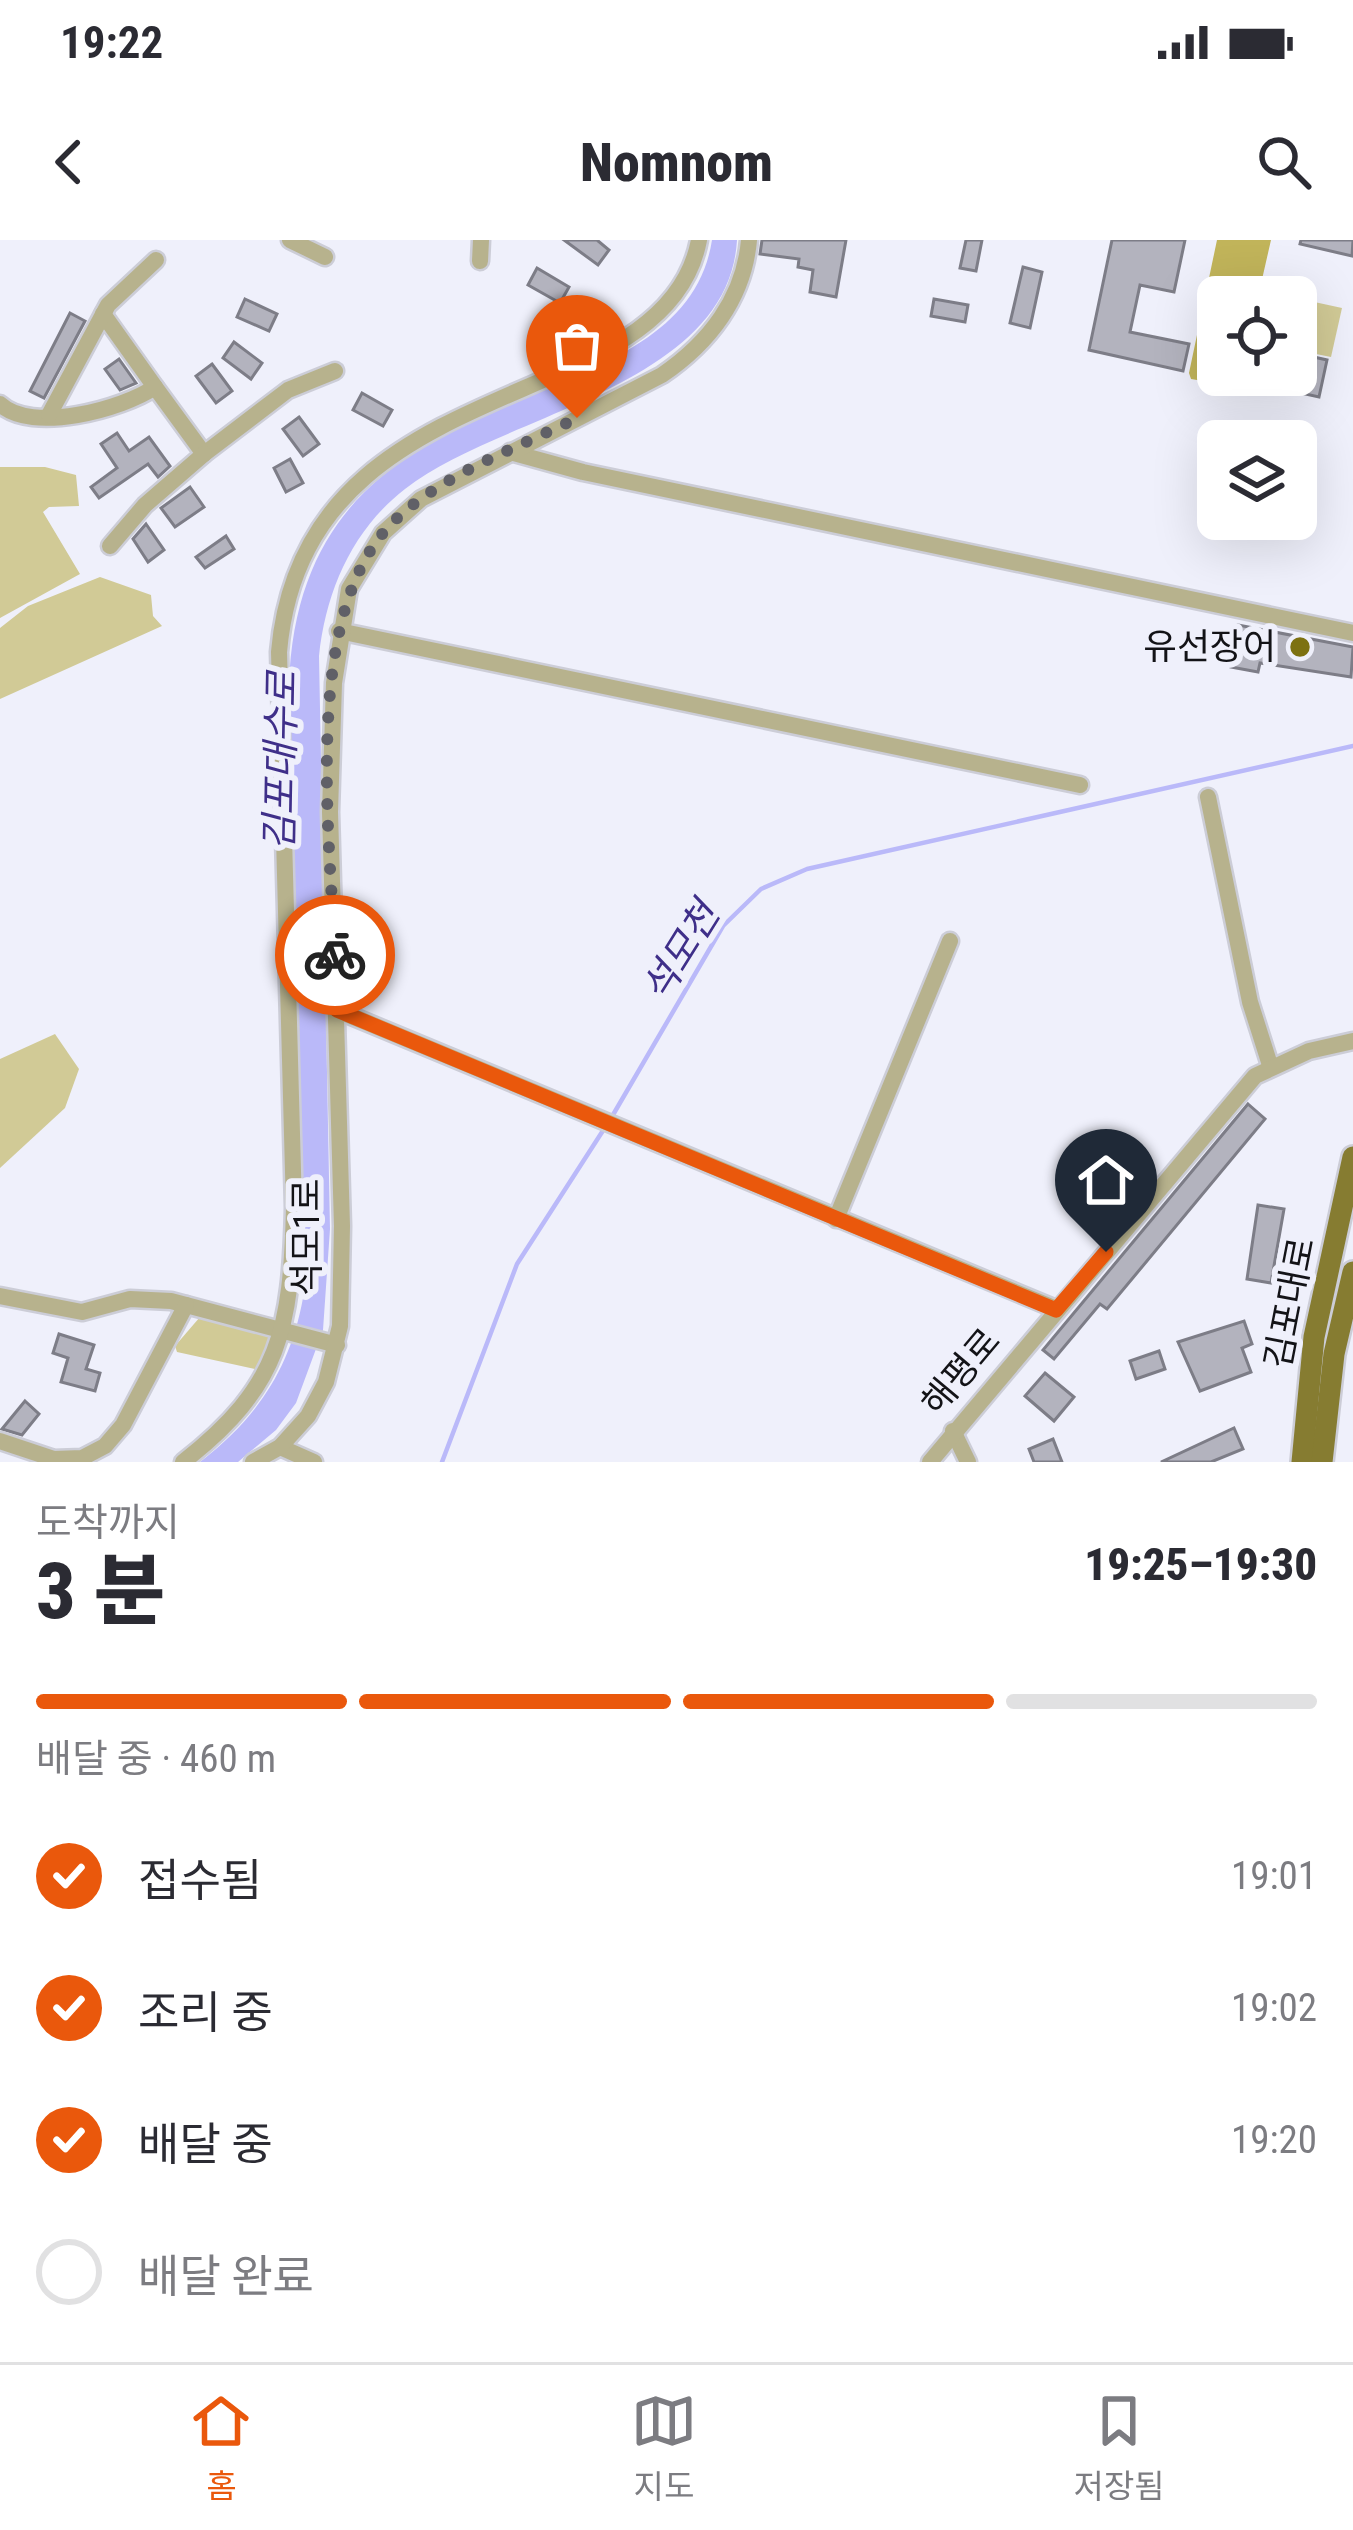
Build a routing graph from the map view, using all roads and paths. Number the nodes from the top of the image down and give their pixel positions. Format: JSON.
{"nodes":[{"id":1,"x":290,"y":240,"type":"edge"},
{"id":2,"x":481,"y":240,"type":"edge"},
{"id":3,"x":699,"y":240,"type":"edge"},
{"id":4,"x":748,"y":240,"type":"edge"},
{"id":5,"x":325,"y":256,"type":"dead end"},
{"id":6,"x":156,"y":260,"type":"dead end"},
{"id":7,"x":480,"y":261,"type":"dead end"},
{"id":8,"x":103,"y":314,"type":"junction"},
{"id":9,"x":335,"y":371,"type":"dead end"},
{"id":10,"x":155,"y":387,"type":"junction"},
{"id":11,"x":0,"y":404,"type":"edge"},
{"id":12,"x":49,"y":416,"type":"junction"},
{"id":13,"x":510,"y":452,"type":"junction"},
{"id":14,"x":204,"y":454,"type":"junction"},
{"id":15,"x":110,"y":545,"type":"dead end"},
{"id":16,"x":339,"y":632,"type":"junction"},
{"id":17,"x":1353,"y":633,"type":"edge"},
{"id":18,"x":1080,"y":785,"type":"dead end"},
{"id":19,"x":1208,"y":797,"type":"dead end"},
{"id":20,"x":950,"y":941,"type":"dead end"},
{"id":21,"x":337,"y":1010,"type":"junction"},
{"id":22,"x":1353,"y":1041,"type":"edge"},
{"id":23,"x":1270,"y":1065,"type":"junction"},
{"id":24,"x":1353,"y":1157,"type":"edge"},
{"id":25,"x":836,"y":1219,"type":"junction"},
{"id":26,"x":1353,"y":1272,"type":"edge"},
{"id":27,"x":0,"y":1297,"type":"edge"},
{"id":28,"x":186,"y":1305,"type":"junction"},
{"id":29,"x":1056,"y":1310,"type":"junction"},
{"id":30,"x":283,"y":1331,"type":"junction"},
{"id":31,"x":331,"y":1344,"type":"junction"},
{"id":32,"x":953,"y":1431,"type":"junction"},
{"id":33,"x":0,"y":1441,"type":"edge"},
{"id":34,"x":280,"y":1447,"type":"junction"},
{"id":35,"x":183,"y":1462,"type":"edge"},
{"id":36,"x":253,"y":1462,"type":"edge"},
{"id":37,"x":314,"y":1462,"type":"edge"},
{"id":38,"x":930,"y":1462,"type":"edge"},
{"id":39,"x":968,"y":1462,"type":"edge"},
{"id":40,"x":1302,"y":1462,"type":"edge"},
{"id":41,"x":1322,"y":1462,"type":"edge"}],
"edges":[{"from":1,"to":5,"type":"lane"},
{"from":2,"to":7,"type":"lane"},
{"from":3,"to":30,"type":"lane"},
{"from":4,"to":13,"type":"lane","name":"석모1로"},
{"from":6,"to":8,"type":"lane"},
{"from":8,"to":10,"type":"lane"},
{"from":8,"to":12,"type":"lane"},
{"from":9,"to":14,"type":"lane"},
{"from":10,"to":12,"type":"lane"},
{"from":10,"to":14,"type":"lane"},
{"from":11,"to":12,"type":"lane"},
{"from":13,"to":16,"type":"lane","name":"석모1로"},
{"from":13,"to":17,"type":"lane"},
{"from":14,"to":15,"type":"lane"},
{"from":16,"to":18,"type":"lane"},
{"from":16,"to":21,"type":"lane","name":"석모1로"},
{"from":19,"to":23,"type":"lane"},
{"from":20,"to":25,"type":"lane"},
{"from":21,"to":25,"type":"lane"},
{"from":21,"to":31,"type":"lane","name":"석모1로"},
{"from":22,"to":23,"type":"lane","name":"해평로"},
{"from":23,"to":29,"type":"lane","name":"해평로"},
{"from":24,"to":40,"type":"main road","name":"김포대로"},
{"from":25,"to":29,"type":"lane"},
{"from":26,"to":41,"type":"main road","name":"김포대로"},
{"from":27,"to":28,"type":"lane"},
{"from":28,"to":30,"type":"lane"},
{"from":28,"to":33,"type":"lane"},
{"from":29,"to":32,"type":"lane","name":"해평로"},
{"from":30,"to":31,"type":"lane"},
{"from":30,"to":35,"type":"lane"},
{"from":31,"to":34,"type":"lane","name":"석모1로"},
{"from":32,"to":38,"type":"lane","name":"해평로"},
{"from":32,"to":39,"type":"lane"},
{"from":34,"to":36,"type":"lane","name":"석모1로"},
{"from":34,"to":37,"type":"lane"}]}
